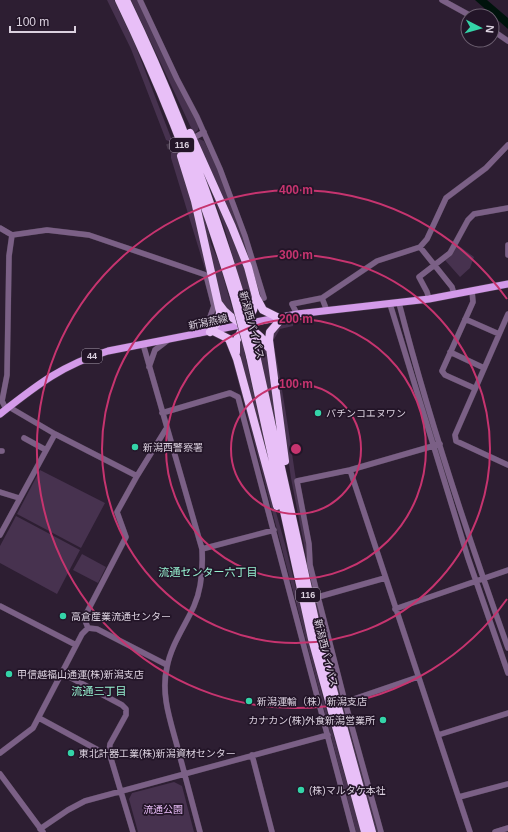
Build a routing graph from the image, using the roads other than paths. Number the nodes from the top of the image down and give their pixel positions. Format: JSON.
{"nodes":[{"id":1,"x":118,"y":0,"type":"edge"},
{"id":2,"x":126,"y":0,"type":"edge"},
{"id":3,"x":140,"y":0,"type":"edge"},
{"id":4,"x":442,"y":0,"type":"edge"},
{"id":5,"x":460,"y":10,"type":"edge"},
{"id":6,"x":161,"y":84,"type":"junction"},
{"id":7,"x":204,"y":132,"type":"junction"},
{"id":8,"x":197,"y":136,"type":"dead end"},
{"id":9,"x":508,"y":145,"type":"edge"},
{"id":10,"x":508,"y":208,"type":"edge"},
{"id":11,"x":0,"y":228,"type":"edge"},
{"id":12,"x":12,"y":235,"type":"junction"},
{"id":13,"x":508,"y":245,"type":"edge"},
{"id":14,"x":420,"y":247,"type":"junction"},
{"id":15,"x":508,"y":255,"type":"edge"},
{"id":16,"x":434,"y":265,"type":"junction"},
{"id":17,"x":508,"y":284,"type":"edge"},
{"id":18,"x":472,"y":291,"type":"junction"},
{"id":19,"x":454,"y":294,"type":"junction"},
{"id":20,"x":260,"y":298,"type":"junction"},
{"id":21,"x":322,"y":298,"type":"junction"},
{"id":22,"x":429,"y":299,"type":"junction"},
{"id":23,"x":218,"y":302,"type":"junction"},
{"id":24,"x":399,"y":303,"type":"junction"},
{"id":25,"x":390,"y":304,"type":"junction"},
{"id":26,"x":327,"y":310,"type":"junction"},
{"id":27,"x":297,"y":314,"type":"junction"},
{"id":28,"x":508,"y":314,"type":"edge"},
{"id":29,"x":280,"y":318,"type":"junction"},
{"id":30,"x":465,"y":319,"type":"junction"},
{"id":31,"x":244,"y":324,"type":"junction"},
{"id":32,"x":212,"y":331,"type":"junction"},
{"id":33,"x":199,"y":334,"type":"junction"},
{"id":34,"x":499,"y":334,"type":"junction"},
{"id":35,"x":169,"y":340,"type":"junction"},
{"id":36,"x":143,"y":344,"type":"junction"},
{"id":37,"x":269,"y":349,"type":"junction"},
{"id":38,"x":450,"y":352,"type":"junction"},
{"id":39,"x":237,"y":359,"type":"junction"},
{"id":40,"x":149,"y":368,"type":"junction"},
{"id":41,"x":484,"y":368,"type":"junction"},
{"id":42,"x":474,"y":388,"type":"junction"},
{"id":43,"x":5,"y":410,"type":"edge"},
{"id":44,"x":162,"y":412,"type":"junction"},
{"id":45,"x":166,"y":429,"type":"junction"},
{"id":46,"x":54,"y":434,"type":"junction"},
{"id":47,"x":24,"y":438,"type":"dead end"},
{"id":48,"x":440,"y":444,"type":"junction"},
{"id":49,"x":433,"y":446,"type":"junction"},
{"id":50,"x":46,"y":450,"type":"junction"},
{"id":51,"x":508,"y":465,"type":"edge"},
{"id":52,"x":350,"y":470,"type":"junction"},
{"id":53,"x":137,"y":476,"type":"junction"},
{"id":54,"x":0,"y":492,"type":"edge"},
{"id":55,"x":19,"y":498,"type":"junction"},
{"id":56,"x":3,"y":523,"type":"edge"},
{"id":57,"x":274,"y":530,"type":"junction"},
{"id":58,"x":0,"y":535,"type":"edge"},
{"id":59,"x":202,"y":549,"type":"junction"},
{"id":60,"x":298,"y":563,"type":"junction"},
{"id":61,"x":508,"y":570,"type":"edge"},
{"id":62,"x":385,"y":578,"type":"junction"},
{"id":63,"x":483,"y":579,"type":"junction"},
{"id":64,"x":476,"y":581,"type":"junction"},
{"id":65,"x":318,"y":596,"type":"junction"},
{"id":66,"x":0,"y":606,"type":"edge"},
{"id":67,"x":395,"y":609,"type":"junction"},
{"id":68,"x":88,"y":628,"type":"junction"},
{"id":69,"x":76,"y":645,"type":"junction"},
{"id":70,"x":508,"y":648,"type":"edge"},
{"id":71,"x":167,"y":665,"type":"junction"},
{"id":72,"x":62,"y":673,"type":"junction"},
{"id":73,"x":508,"y":673,"type":"edge"},
{"id":74,"x":418,"y":677,"type":"junction"},
{"id":75,"x":345,"y":702,"type":"junction"},
{"id":76,"x":508,"y":713,"type":"edge"},
{"id":77,"x":39,"y":718,"type":"junction"},
{"id":78,"x":328,"y":735,"type":"junction"},
{"id":79,"x":438,"y":736,"type":"junction"},
{"id":80,"x":109,"y":752,"type":"junction"},
{"id":81,"x":0,"y":753,"type":"edge"},
{"id":82,"x":252,"y":755,"type":"junction"},
{"id":83,"x":0,"y":774,"type":"edge"},
{"id":84,"x":185,"y":775,"type":"junction"},
{"id":85,"x":508,"y":784,"type":"edge"},
{"id":86,"x":121,"y":792,"type":"junction"},
{"id":87,"x":459,"y":797,"type":"junction"},
{"id":88,"x":508,"y":828,"type":"edge"},
{"id":89,"x":42,"y":830,"type":"edge"},
{"id":90,"x":133,"y":832,"type":"edge"},
{"id":91,"x":200,"y":832,"type":"edge"},
{"id":92,"x":272,"y":832,"type":"edge"},
{"id":93,"x":353,"y":832,"type":"edge"},
{"id":94,"x":365,"y":832,"type":"edge"},
{"id":95,"x":372,"y":832,"type":"edge"},
{"id":96,"x":381,"y":832,"type":"edge"},
{"id":97,"x":470,"y":832,"type":"edge"},
{"id":98,"x":496,"y":832,"type":"edge"}],
"edges":[{"from":1,"to":6,"type":"highway","name":"新潟西バイパス","number":"116"},
{"from":2,"to":6,"type":"highway","name":"新潟西バイパス","number":"116"},
{"from":3,"to":7,"type":"street"},
{"from":4,"to":5,"type":"street"},
{"from":6,"to":20,"type":"highway"},
{"from":6,"to":23,"type":"highway"},
{"from":6,"to":60,"type":"highway","name":"新潟西バイパス","number":"116","bridge":true},
{"from":7,"to":8,"type":"street"},
{"from":7,"to":20,"type":"street"},
{"from":9,"to":14,"type":"street"},
{"from":10,"to":16,"type":"street"},
{"from":11,"to":12,"type":"street"},
{"from":12,"to":33,"type":"street"},
{"from":12,"to":43,"type":"street"},
{"from":13,"to":15,"type":"street"},
{"from":14,"to":16,"type":"street"},
{"from":14,"to":21,"type":"street"},
{"from":16,"to":19,"type":"street"},
{"from":16,"to":22,"type":"street"},
{"from":17,"to":18,"type":"main road","name":"新潟燕線","number":"44"},
{"from":18,"to":19,"type":"main road","name":"新潟燕線","number":"44"},
{"from":18,"to":30,"type":"street"},
{"from":19,"to":22,"type":"main road","name":"新潟燕線","number":"44"},
{"from":20,"to":29,"type":"highway"},
{"from":20,"to":31,"type":"highway"},
{"from":21,"to":26,"type":"street"},
{"from":21,"to":27,"type":"street"},
{"from":22,"to":24,"type":"main road","name":"新潟燕線","number":"44"},
{"from":23,"to":31,"type":"highway"},
{"from":23,"to":32,"type":"highway"},
{"from":24,"to":25,"type":"main road","name":"新潟燕線","number":"44"},
{"from":24,"to":48,"type":"street"},
{"from":25,"to":26,"type":"main road","name":"新潟燕線","number":"44"},
{"from":25,"to":49,"type":"street"},
{"from":26,"to":27,"type":"main road","name":"新潟燕線","number":"44"},
{"from":27,"to":29,"type":"main road","name":"新潟燕線","number":"44"},
{"from":28,"to":34,"type":"street"},
{"from":29,"to":31,"type":"main road","name":"新潟燕線","number":"44"},
{"from":29,"to":37,"type":"highway"},
{"from":30,"to":34,"type":"street"},
{"from":30,"to":38,"type":"street"},
{"from":31,"to":32,"type":"main road","name":"新潟燕線","number":"44"},
{"from":31,"to":37,"type":"highway"},
{"from":31,"to":39,"type":"highway"},
{"from":32,"to":33,"type":"main road","name":"新潟燕線","number":"44"},
{"from":32,"to":39,"type":"highway"},
{"from":33,"to":35,"type":"main road","name":"新潟燕線","number":"44"},
{"from":34,"to":41,"type":"street"},
{"from":35,"to":36,"type":"main road","name":"新潟燕線","number":"44"},
{"from":35,"to":40,"type":"street"},
{"from":36,"to":40,"type":"street"},
{"from":36,"to":43,"type":"main road","name":"新潟燕線","number":"44"},
{"from":37,"to":60,"type":"highway"},
{"from":38,"to":41,"type":"street"},
{"from":38,"to":42,"type":"street"},
{"from":39,"to":60,"type":"highway"},
{"from":40,"to":44,"type":"street"},
{"from":41,"to":42,"type":"street"},
{"from":42,"to":51,"type":"street"},
{"from":43,"to":46,"type":"street"},
{"from":44,"to":45,"type":"street"},
{"from":44,"to":57,"type":"street"},
{"from":45,"to":53,"type":"street"},
{"from":45,"to":59,"type":"street"},
{"from":46,"to":50,"type":"street"},
{"from":46,"to":53,"type":"street"},
{"from":47,"to":50,"type":"street"},
{"from":48,"to":49,"type":"street"},
{"from":48,"to":63,"type":"street"},
{"from":49,"to":52,"type":"street"},
{"from":49,"to":64,"type":"street"},
{"from":50,"to":55,"type":"street"},
{"from":52,"to":62,"type":"street"},
{"from":52,"to":65,"type":"street"},
{"from":53,"to":68,"type":"street"},
{"from":54,"to":55,"type":"street"},
{"from":55,"to":56,"type":"street"},
{"from":56,"to":58,"type":"street"},
{"from":57,"to":59,"type":"street"},
{"from":57,"to":78,"type":"street"},
{"from":59,"to":71,"type":"street"},
{"from":60,"to":94,"type":"highway","name":"新潟西バイパス","number":"116"},
{"from":60,"to":95,"type":"highway","name":"新潟西バイパス","number":"116"},
{"from":61,"to":63,"type":"street"},
{"from":62,"to":65,"type":"street"},
{"from":62,"to":67,"type":"street"},
{"from":63,"to":64,"type":"street"},
{"from":63,"to":70,"type":"street"},
{"from":64,"to":67,"type":"street"},
{"from":64,"to":73,"type":"street"},
{"from":65,"to":75,"type":"street"},
{"from":66,"to":69,"type":"street"},
{"from":67,"to":74,"type":"street"},
{"from":68,"to":69,"type":"street"},
{"from":68,"to":71,"type":"street"},
{"from":69,"to":72,"type":"street"},
{"from":71,"to":84,"type":"street"},
{"from":72,"to":77,"type":"street"},
{"from":72,"to":80,"type":"street"},
{"from":74,"to":75,"type":"street"},
{"from":74,"to":79,"type":"street"},
{"from":75,"to":96,"type":"street"},
{"from":76,"to":79,"type":"street"},
{"from":77,"to":80,"type":"street"},
{"from":77,"to":81,"type":"street"},
{"from":78,"to":82,"type":"street"},
{"from":78,"to":93,"type":"street"},
{"from":79,"to":87,"type":"street"},
{"from":80,"to":86,"type":"street"},
{"from":82,"to":84,"type":"street"},
{"from":82,"to":92,"type":"street"},
{"from":83,"to":89,"type":"street"},
{"from":84,"to":86,"type":"street"},
{"from":84,"to":91,"type":"street"},
{"from":85,"to":87,"type":"street"},
{"from":86,"to":89,"type":"street"},
{"from":86,"to":90,"type":"street"},
{"from":87,"to":97,"type":"street"},
{"from":88,"to":98,"type":"street"}]}
